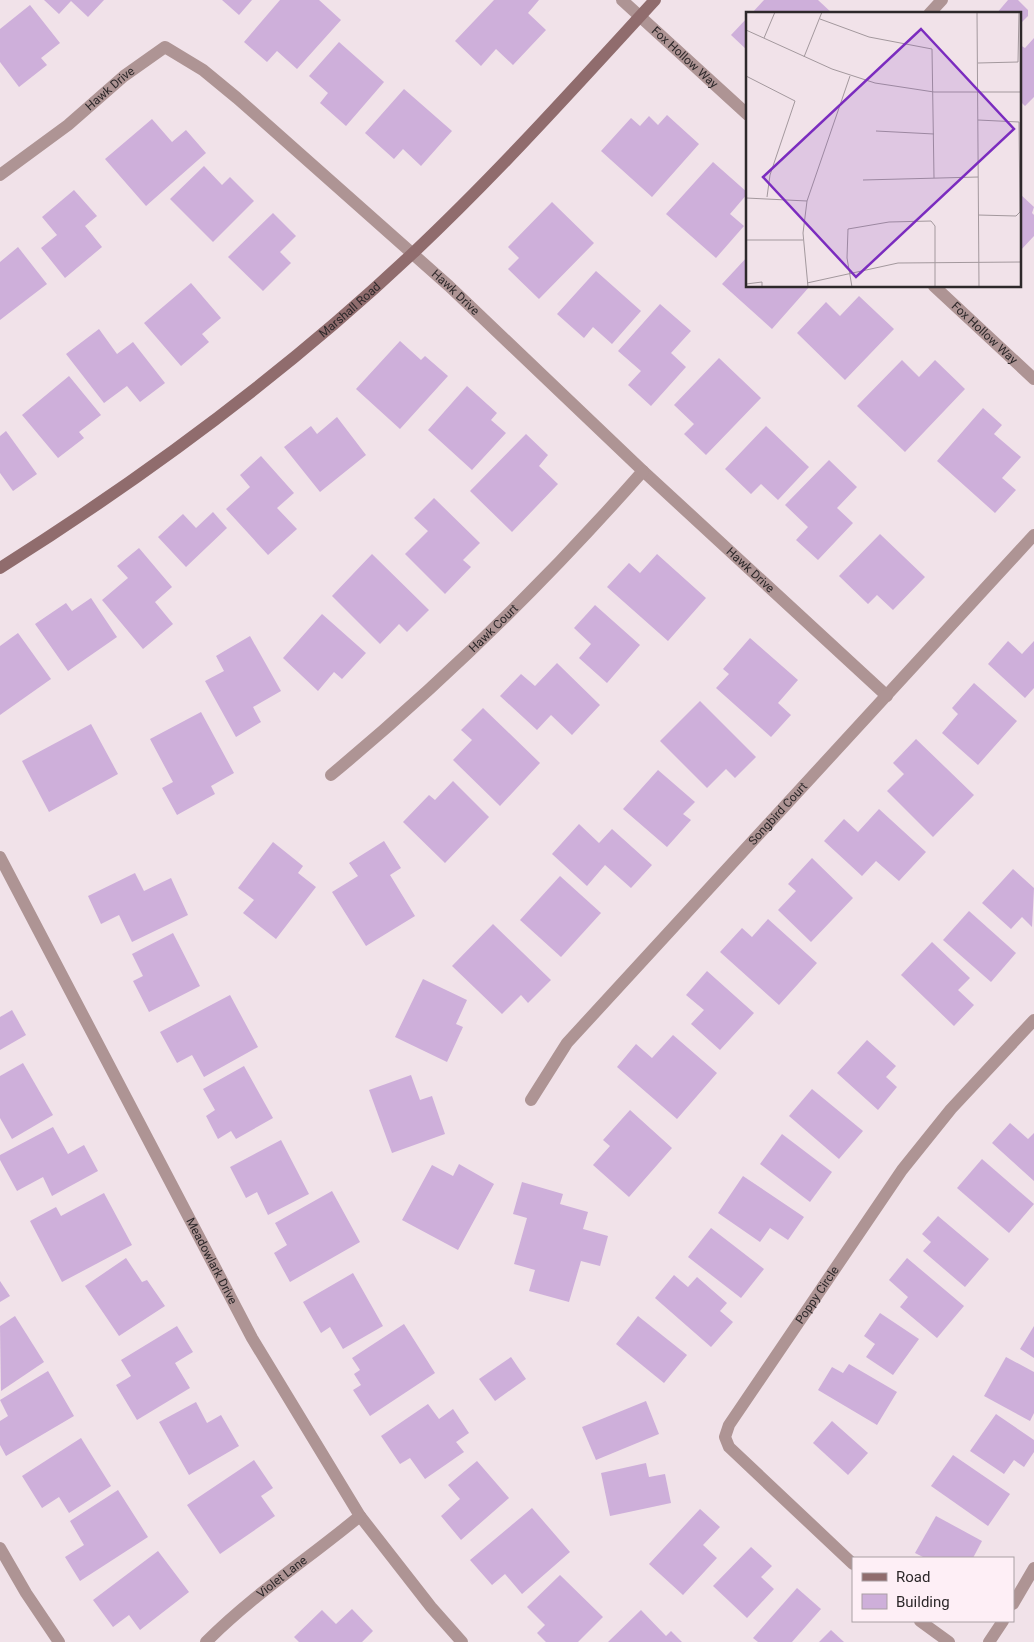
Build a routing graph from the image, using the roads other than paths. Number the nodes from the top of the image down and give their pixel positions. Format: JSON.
{"nodes":[{"id":1,"x":622,"y":0,"type":"edge"},
{"id":2,"x":655,"y":0,"type":"edge"},
{"id":3,"x":942,"y":0,"type":"edge"},
{"id":4,"x":931,"y":12,"type":"edge"},
{"id":5,"x":640,"y":16,"type":"junction"},
{"id":6,"x":746,"y":113,"type":"edge"},
{"id":7,"x":0,"y":175,"type":"edge"},
{"id":8,"x":412,"y":254,"type":"junction"},
{"id":9,"x":936,"y":288,"type":"edge"},
{"id":10,"x":1034,"y":379,"type":"edge"},
{"id":11,"x":643,"y":471,"type":"junction"},
{"id":12,"x":1034,"y":535,"type":"edge"},
{"id":13,"x":0,"y":568,"type":"edge"},
{"id":14,"x":887,"y":696,"type":"junction"},
{"id":15,"x":332,"y":775,"type":"dead end"},
{"id":16,"x":0,"y":857,"type":"edge"},
{"id":17,"x":1034,"y":1020,"type":"edge"},
{"id":18,"x":530,"y":1100,"type":"dead end"},
{"id":19,"x":360,"y":1516,"type":"junction"},
{"id":20,"x":0,"y":1548,"type":"edge"},
{"id":21,"x":852,"y":1563,"type":"edge"},
{"id":22,"x":1034,"y":1568,"type":"edge"},
{"id":23,"x":1014,"y":1602,"type":"edge"},
{"id":24,"x":921,"y":1622,"type":"edge"},
{"id":25,"x":1001,"y":1622,"type":"edge"},
{"id":26,"x":59,"y":1642,"type":"edge"},
{"id":27,"x":206,"y":1642,"type":"edge"},
{"id":28,"x":462,"y":1642,"type":"edge"},
{"id":29,"x":949,"y":1642,"type":"edge"},
{"id":30,"x":989,"y":1642,"type":"edge"}],
"edges":[{"from":1,"to":5,"type":"street","name":"Fox Hollow Way"},
{"from":2,"to":5,"type":"street","name":"Marshall Road"},
{"from":3,"to":4,"type":"street"},
{"from":5,"to":6,"type":"street","name":"Fox Hollow Way"},
{"from":5,"to":8,"type":"street","name":"Marshall Road"},
{"from":7,"to":8,"type":"street","name":"Hawk Drive"},
{"from":8,"to":11,"type":"street","name":"Hawk Drive"},
{"from":8,"to":13,"type":"street","name":"Marshall Road"},
{"from":9,"to":10,"type":"street","name":"Fox Hollow Way"},
{"from":11,"to":14,"type":"street","name":"Hawk Drive"},
{"from":11,"to":15,"type":"street","name":"Hawk Court"},
{"from":12,"to":14,"type":"street","name":"Songbird Court"},
{"from":14,"to":18,"type":"street","name":"Songbird Court"},
{"from":16,"to":19,"type":"street","name":"Meadowlark Drive"},
{"from":17,"to":21,"type":"street","name":"Poppy Circle"},
{"from":19,"to":27,"type":"street","name":"Violet Lane"},
{"from":19,"to":28,"type":"street","name":"Meadowlark Drive"},
{"from":20,"to":26,"type":"street"},
{"from":22,"to":23,"type":"street"},
{"from":24,"to":29,"type":"street"},
{"from":25,"to":30,"type":"street"}]}
